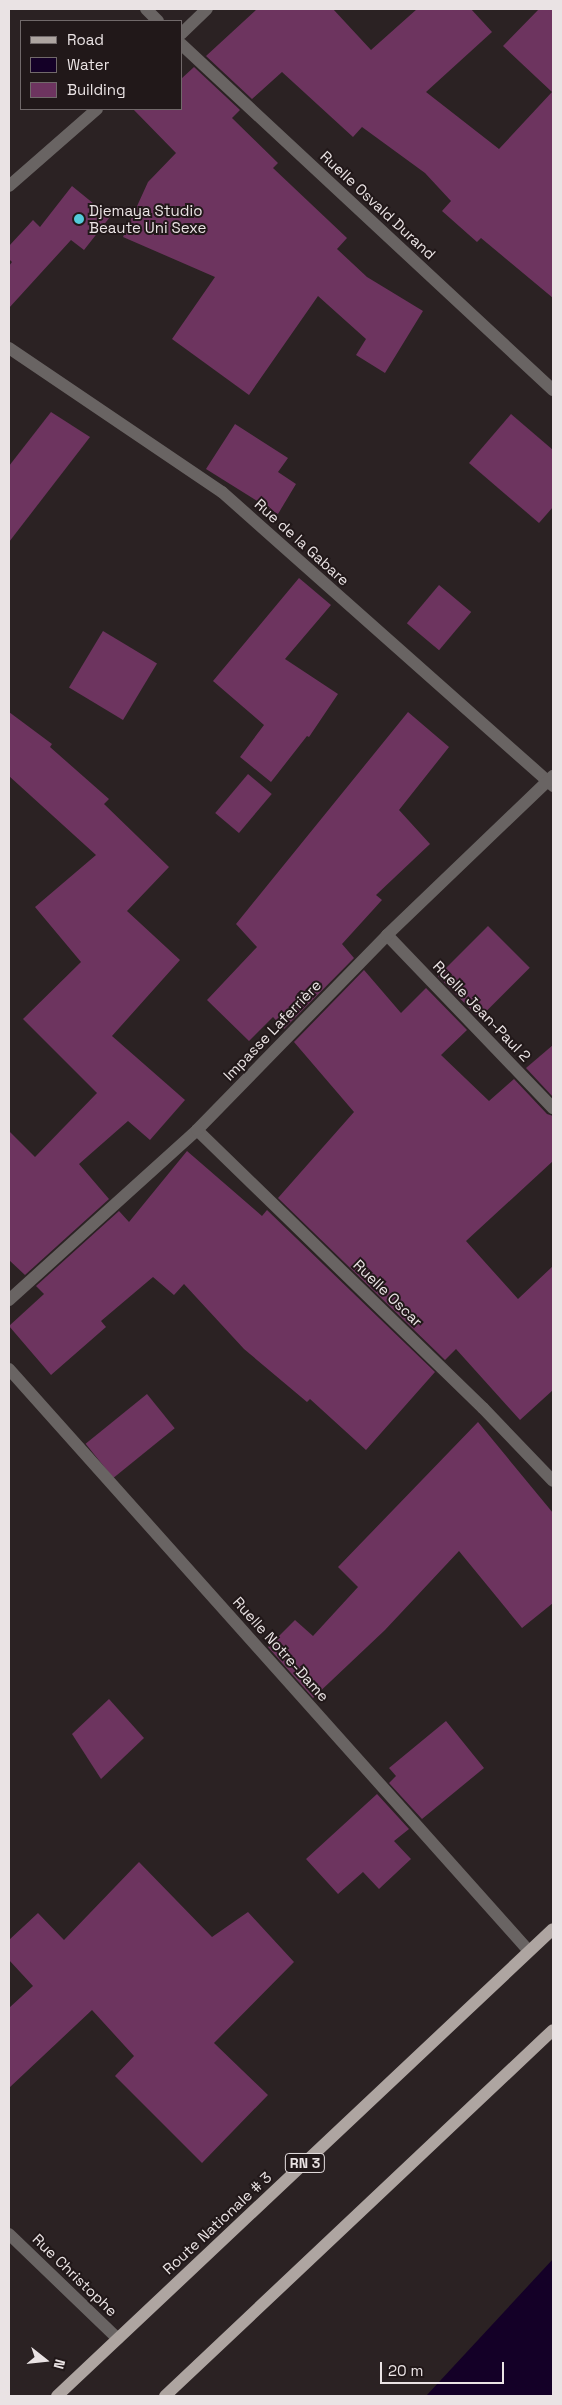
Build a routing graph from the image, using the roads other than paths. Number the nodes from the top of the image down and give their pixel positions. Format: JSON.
{"nodes":[{"id":1,"x":146,"y":9,"type":"edge"},
{"id":2,"x":207,"y":9,"type":"edge"},
{"id":3,"x":157,"y":20,"type":"edge"},
{"id":4,"x":182,"y":33,"type":"edge"},
{"id":5,"x":182,"y":45,"type":"edge"},
{"id":6,"x":96,"y":110,"type":"edge"},
{"id":7,"x":9,"y":186,"type":"edge"},
{"id":8,"x":9,"y":348,"type":"edge"},
{"id":9,"x":553,"y":390,"type":"edge"},
{"id":10,"x":551,"y":781,"type":"edge"},
{"id":11,"x":388,"y":935,"type":"junction"},
{"id":12,"x":553,"y":1108,"type":"edge"},
{"id":13,"x":197,"y":1130,"type":"junction"},
{"id":14,"x":9,"y":1300,"type":"edge"},
{"id":15,"x":9,"y":1369,"type":"edge"},
{"id":16,"x":553,"y":1481,"type":"edge"},
{"id":17,"x":553,"y":1929,"type":"edge"},
{"id":18,"x":529,"y":1951,"type":"junction"},
{"id":19,"x":553,"y":2030,"type":"edge"},
{"id":20,"x":9,"y":2234,"type":"edge"},
{"id":21,"x":118,"y":2339,"type":"junction"},
{"id":22,"x":57,"y":2396,"type":"edge"},
{"id":23,"x":165,"y":2396,"type":"edge"}],
"edges":[{"from":1,"to":3,"type":"street"},
{"from":2,"to":4,"type":"street"},
{"from":5,"to":9,"type":"street","name":"Ruelle Osvald Durand"},
{"from":6,"to":7,"type":"street"},
{"from":8,"to":10,"type":"street","name":"Rue de la Gabare"},
{"from":10,"to":11,"type":"street","name":"Impasse Laferrière"},
{"from":11,"to":12,"type":"street","name":"Ruelle Jean-Paul 2"},
{"from":11,"to":13,"type":"street","name":"Impasse Laferrière"},
{"from":13,"to":14,"type":"street","name":"Impasse Laferrière"},
{"from":13,"to":16,"type":"street","name":"Ruelle Oscar"},
{"from":15,"to":18,"type":"street","name":"Ruelle Notre-Dame"},
{"from":17,"to":18,"type":"main road","name":"Route Nationale # 3","number":"RN 3"},
{"from":18,"to":21,"type":"main road","name":"Route Nationale # 3","number":"RN 3"},
{"from":19,"to":23,"type":"main road"},
{"from":20,"to":21,"type":"street","name":"Rue Christophe"},
{"from":21,"to":22,"type":"main road","name":"Route Nationale # 3","number":"RN 3"}]}
